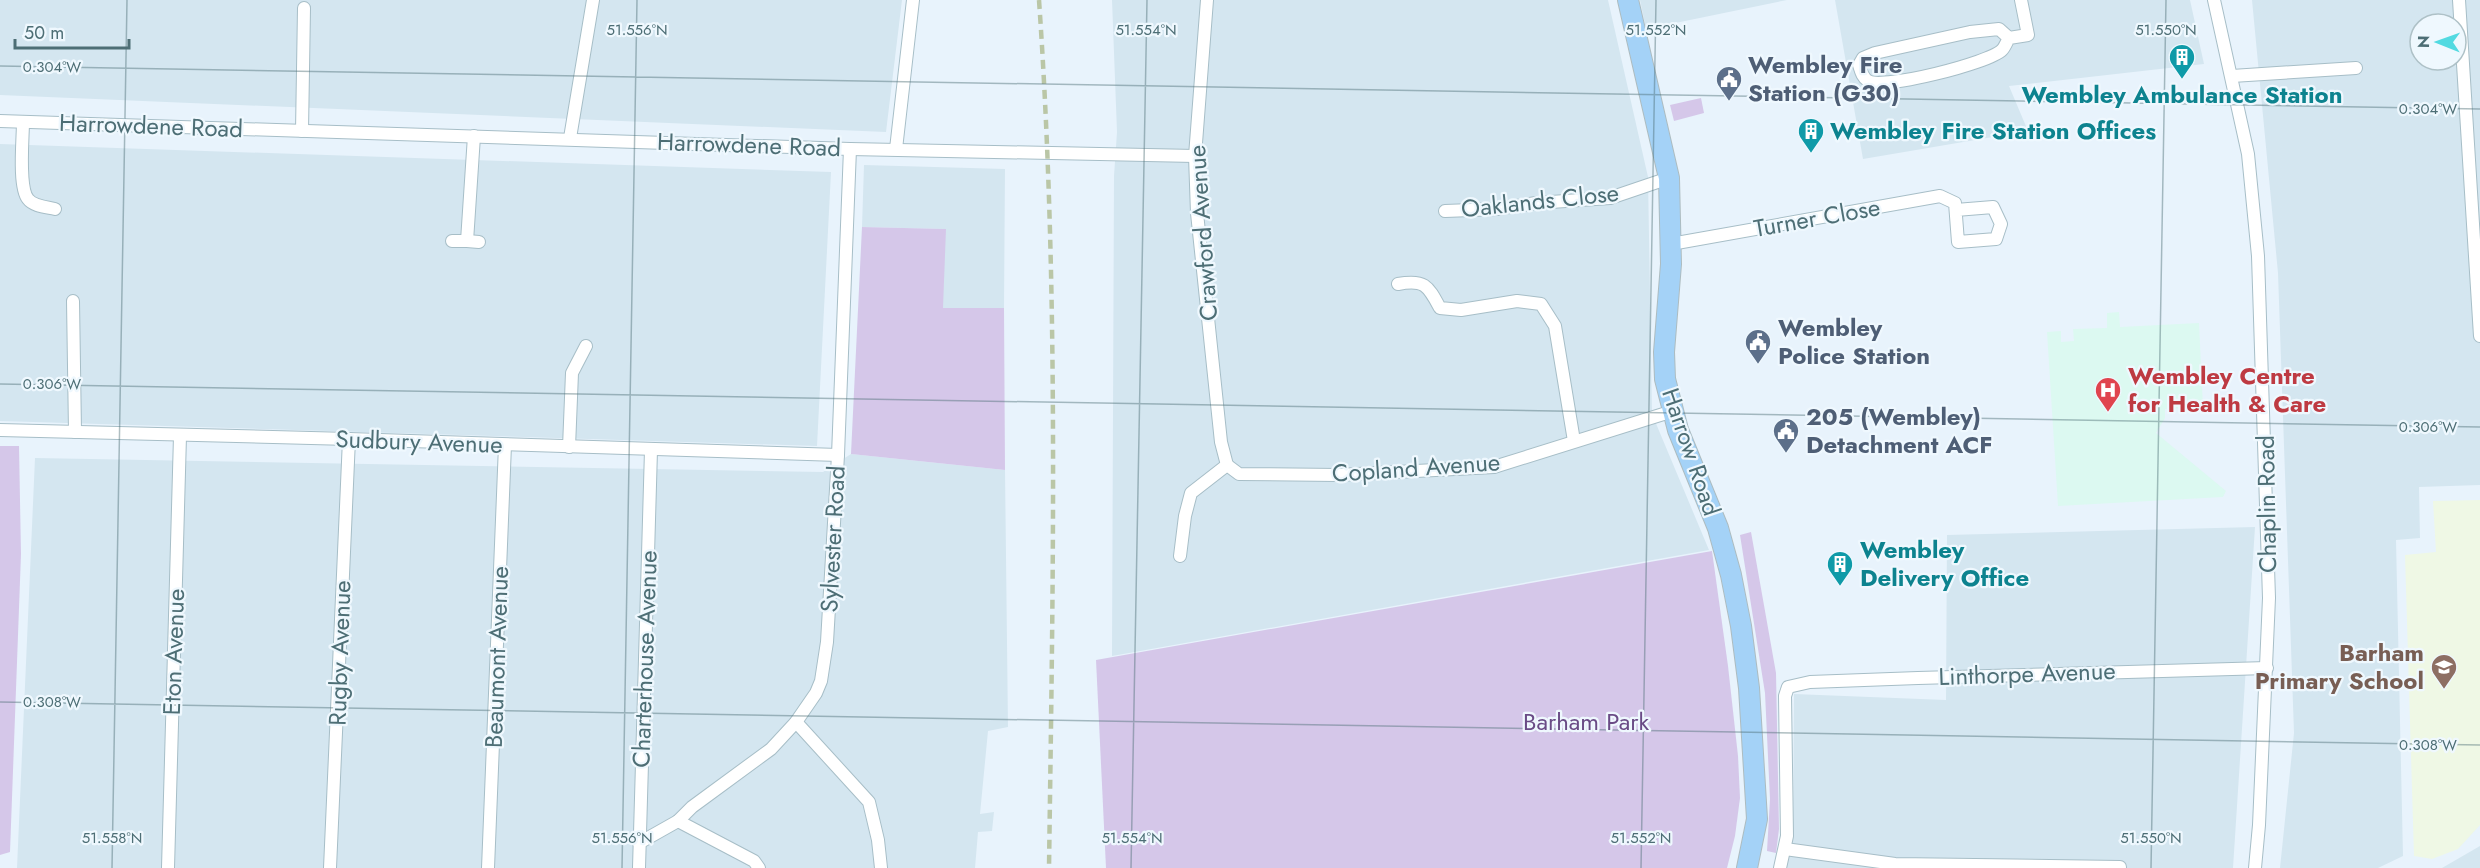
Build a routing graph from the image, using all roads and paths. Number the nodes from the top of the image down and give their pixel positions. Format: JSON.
{"nodes":[{"id":1,"x":593,"y":0,"type":"edge"},
{"id":2,"x":913,"y":0,"type":"edge"},
{"id":3,"x":1207,"y":0,"type":"edge"},
{"id":4,"x":1628,"y":0,"type":"edge"},
{"id":5,"x":2021,"y":0,"type":"edge"},
{"id":6,"x":2214,"y":0,"type":"edge"},
{"id":7,"x":2459,"y":0,"type":"edge"},
{"id":8,"x":304,"y":8,"type":"dead end"},
{"id":9,"x":2009,"y":38,"type":"junction"},
{"id":10,"x":2356,"y":68,"type":"dead end"},
{"id":11,"x":2232,"y":76,"type":"junction"},
{"id":12,"x":0,"y":121,"type":"edge"},
{"id":13,"x":23,"y":122,"type":"junction"},
{"id":14,"x":302,"y":130,"type":"junction"},
{"id":15,"x":474,"y":136,"type":"junction"},
{"id":16,"x":570,"y":138,"type":"junction"},
{"id":17,"x":850,"y":149,"type":"junction"},
{"id":18,"x":896,"y":149,"type":"junction"},
{"id":19,"x":1195,"y":156,"type":"junction"},
{"id":20,"x":2474,"y":158,"type":"edge"},
{"id":21,"x":1669,"y":178,"type":"junction"},
{"id":22,"x":55,"y":209,"type":"dead end"},
{"id":23,"x":1956,"y":210,"type":"dead end"},
{"id":24,"x":1445,"y":211,"type":"dead end"},
{"id":25,"x":452,"y":241,"type":"dead end"},
{"id":26,"x":1671,"y":244,"type":"junction"},
{"id":27,"x":1398,"y":284,"type":"dead end"},
{"id":28,"x":73,"y":301,"type":"dead end"},
{"id":29,"x":2480,"y":336,"type":"edge"},
{"id":30,"x":585,"y":346,"type":"dead end"},
{"id":31,"x":1673,"y":411,"type":"junction"},
{"id":32,"x":0,"y":430,"type":"edge"},
{"id":33,"x":75,"y":432,"type":"junction"},
{"id":34,"x":180,"y":436,"type":"junction"},
{"id":35,"x":349,"y":439,"type":"junction"},
{"id":36,"x":1574,"y":441,"type":"junction"},
{"id":37,"x":505,"y":445,"type":"junction"},
{"id":38,"x":569,"y":447,"type":"junction"},
{"id":39,"x":651,"y":450,"type":"junction"},
{"id":40,"x":838,"y":455,"type":"junction"},
{"id":41,"x":1227,"y":465,"type":"junction"},
{"id":42,"x":1180,"y":555,"type":"dead end"},
{"id":43,"x":2267,"y":668,"type":"junction"},
{"id":44,"x":796,"y":722,"type":"junction"},
{"id":45,"x":678,"y":821,"type":"junction"},
{"id":46,"x":639,"y":843,"type":"junction"},
{"id":47,"x":1785,"y":849,"type":"junction"},
{"id":48,"x":2120,"y":867,"type":"edge"},
{"id":49,"x":168,"y":868,"type":"edge"},
{"id":50,"x":330,"y":868,"type":"edge"},
{"id":51,"x":488,"y":868,"type":"edge"},
{"id":52,"x":639,"y":868,"type":"edge"},
{"id":53,"x":759,"y":868,"type":"edge"},
{"id":54,"x":881,"y":868,"type":"edge"},
{"id":55,"x":1747,"y":868,"type":"edge"},
{"id":56,"x":1780,"y":868,"type":"edge"},
{"id":57,"x":2255,"y":868,"type":"edge"}],
"edges":[{"from":1,"to":16,"type":"street"},
{"from":2,"to":18,"type":"street"},
{"from":3,"to":19,"type":"street","name":"Crawford Avenue"},
{"from":4,"to":21,"type":"main road","name":"Harrow Road"},
{"from":5,"to":9,"type":"street"},
{"from":6,"to":11,"type":"street","name":"Chaplin Road"},
{"from":7,"to":20,"type":"street"},
{"from":8,"to":14,"type":"street"},
{"from":9,"to":9,"type":"street"},
{"from":10,"to":11,"type":"street"},
{"from":11,"to":43,"type":"street","name":"Chaplin Road"},
{"from":12,"to":13,"type":"street","name":"Harrowdene Road"},
{"from":13,"to":14,"type":"street","name":"Harrowdene Road"},
{"from":13,"to":22,"type":"street"},
{"from":14,"to":15,"type":"street","name":"Harrowdene Road"},
{"from":15,"to":16,"type":"street","name":"Harrowdene Road"},
{"from":15,"to":25,"type":"street"},
{"from":16,"to":17,"type":"street","name":"Harrowdene Road"},
{"from":17,"to":18,"type":"street","name":"Harrowdene Road"},
{"from":17,"to":40,"type":"street","name":"Sylvester Road"},
{"from":18,"to":19,"type":"street","name":"Harrowdene Road"},
{"from":19,"to":41,"type":"street","name":"Crawford Avenue"},
{"from":20,"to":29,"type":"street"},
{"from":21,"to":24,"type":"street","name":"Oaklands Close"},
{"from":21,"to":26,"type":"main road","name":"Harrow Road"},
{"from":23,"to":26,"type":"street","name":"Turner Close"},
{"from":26,"to":31,"type":"main road","name":"Harrow Road"},
{"from":27,"to":36,"type":"street"},
{"from":28,"to":33,"type":"street"},
{"from":30,"to":38,"type":"street"},
{"from":31,"to":36,"type":"street","name":"Copland Avenue"},
{"from":31,"to":55,"type":"main road","name":"Harrow Road"},
{"from":32,"to":33,"type":"street","name":"Sudbury Avenue"},
{"from":33,"to":34,"type":"street","name":"Sudbury Avenue"},
{"from":34,"to":35,"type":"street","name":"Sudbury Avenue"},
{"from":34,"to":49,"type":"street","name":"Eton Avenue"},
{"from":35,"to":37,"type":"street","name":"Sudbury Avenue"},
{"from":35,"to":50,"type":"street","name":"Rugby Avenue"},
{"from":36,"to":41,"type":"street","name":"Copland Avenue"},
{"from":37,"to":38,"type":"street","name":"Sudbury Avenue"},
{"from":37,"to":51,"type":"street","name":"Beaumont Avenue"},
{"from":38,"to":39,"type":"street","name":"Sudbury Avenue"},
{"from":39,"to":40,"type":"street","name":"Sudbury Avenue"},
{"from":39,"to":46,"type":"street","name":"Charterhouse Avenue"},
{"from":40,"to":44,"type":"street","name":"Sylvester Road"},
{"from":41,"to":42,"type":"street"},
{"from":43,"to":47,"type":"street","name":"Linthorpe Avenue"},
{"from":43,"to":57,"type":"street","name":"Chaplin Road"},
{"from":44,"to":45,"type":"street","name":"Sylvester Road"},
{"from":44,"to":54,"type":"street"},
{"from":45,"to":46,"type":"street","name":"Sylvester Road"},
{"from":45,"to":53,"type":"street"},
{"from":46,"to":52,"type":"street","name":"Charterhouse Avenue"},
{"from":47,"to":48,"type":"street"},
{"from":47,"to":56,"type":"street"}]}
